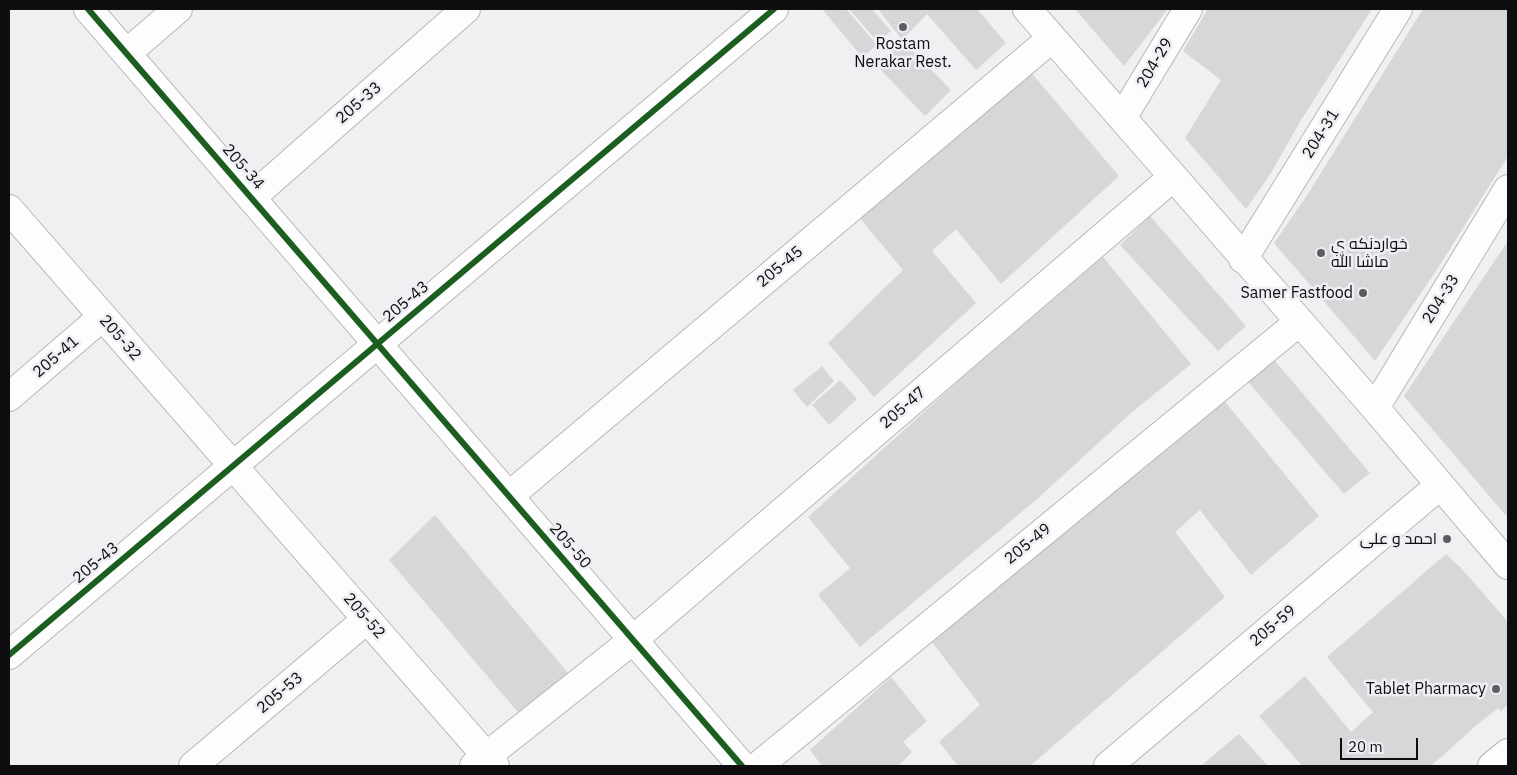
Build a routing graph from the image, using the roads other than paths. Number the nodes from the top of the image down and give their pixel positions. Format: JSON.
{"nodes":[{"id":1,"x":88,"y":9,"type":"edge"},
{"id":2,"x":178,"y":9,"type":"edge"},
{"id":3,"x":466,"y":9,"type":"edge"},
{"id":4,"x":774,"y":9,"type":"edge"},
{"id":5,"x":1027,"y":9,"type":"edge"},
{"id":6,"x":1188,"y":9,"type":"edge"},
{"id":7,"x":1398,"y":9,"type":"edge"},
{"id":8,"x":1052,"y":38,"type":"junction"},
{"id":9,"x":127,"y":53,"type":"junction"},
{"id":10,"x":1122,"y":118,"type":"junction"},
{"id":11,"x":1173,"y":177,"type":"junction"},
{"id":12,"x":1508,"y":189,"type":"edge"},
{"id":13,"x":251,"y":198,"type":"junction"},
{"id":14,"x":9,"y":210,"type":"edge"},
{"id":15,"x":1243,"y":259,"type":"junction"},
{"id":16,"x":102,"y":317,"type":"junction"},
{"id":17,"x":1299,"y":322,"type":"junction"},
{"id":18,"x":377,"y":344,"type":"junction"},
{"id":19,"x":9,"y":397,"type":"edge"},
{"id":20,"x":1374,"y":408,"type":"junction"},
{"id":21,"x":232,"y":466,"type":"junction"},
{"id":22,"x":1438,"y":486,"type":"junction"},
{"id":23,"x":509,"y":496,"type":"junction"},
{"id":24,"x":1506,"y":558,"type":"edge"},
{"id":25,"x":366,"y":620,"type":"junction"},
{"id":26,"x":633,"y":640,"type":"junction"},
{"id":27,"x":9,"y":655,"type":"edge"},
{"id":28,"x":1508,"y":753,"type":"edge"},
{"id":29,"x":485,"y":763,"type":"edge"},
{"id":30,"x":193,"y":766,"type":"edge"},
{"id":31,"x":742,"y":766,"type":"edge"},
{"id":32,"x":758,"y":766,"type":"edge"},
{"id":33,"x":1108,"y":766,"type":"edge"},
{"id":34,"x":1492,"y":766,"type":"edge"}],
"edges":[{"from":1,"to":9,"type":"street","name":"205-34"},
{"from":2,"to":9,"type":"street"},
{"from":3,"to":13,"type":"street","name":"205-33"},
{"from":4,"to":18,"type":"street","name":"205-43"},
{"from":5,"to":8,"type":"street"},
{"from":6,"to":10,"type":"street","name":"204-29"},
{"from":7,"to":15,"type":"street","name":"204-31"},
{"from":8,"to":10,"type":"street"},
{"from":8,"to":23,"type":"street","name":"205-45"},
{"from":9,"to":13,"type":"street","name":"205-34"},
{"from":10,"to":11,"type":"street"},
{"from":11,"to":15,"type":"street"},
{"from":11,"to":26,"type":"street","name":"205-47"},
{"from":12,"to":20,"type":"street","name":"204-33"},
{"from":13,"to":18,"type":"street","name":"205-34"},
{"from":14,"to":16,"type":"street","name":"205-32"},
{"from":15,"to":17,"type":"street"},
{"from":16,"to":19,"type":"street","name":"205-41"},
{"from":16,"to":21,"type":"street","name":"205-32"},
{"from":17,"to":20,"type":"street"},
{"from":17,"to":32,"type":"street","name":"205-49"},
{"from":18,"to":21,"type":"street","name":"205-43"},
{"from":18,"to":23,"type":"street","name":"205-50"},
{"from":20,"to":22,"type":"street"},
{"from":21,"to":25,"type":"street","name":"205-52"},
{"from":21,"to":27,"type":"street","name":"205-43"},
{"from":22,"to":24,"type":"street"},
{"from":22,"to":33,"type":"street","name":"205-59"},
{"from":23,"to":26,"type":"street","name":"205-50"},
{"from":25,"to":29,"type":"street","name":"205-52"},
{"from":25,"to":30,"type":"street","name":"205-53"},
{"from":26,"to":29,"type":"street","name":"205-47"},
{"from":26,"to":31,"type":"street","name":"205-50"},
{"from":28,"to":34,"type":"street"}]}
